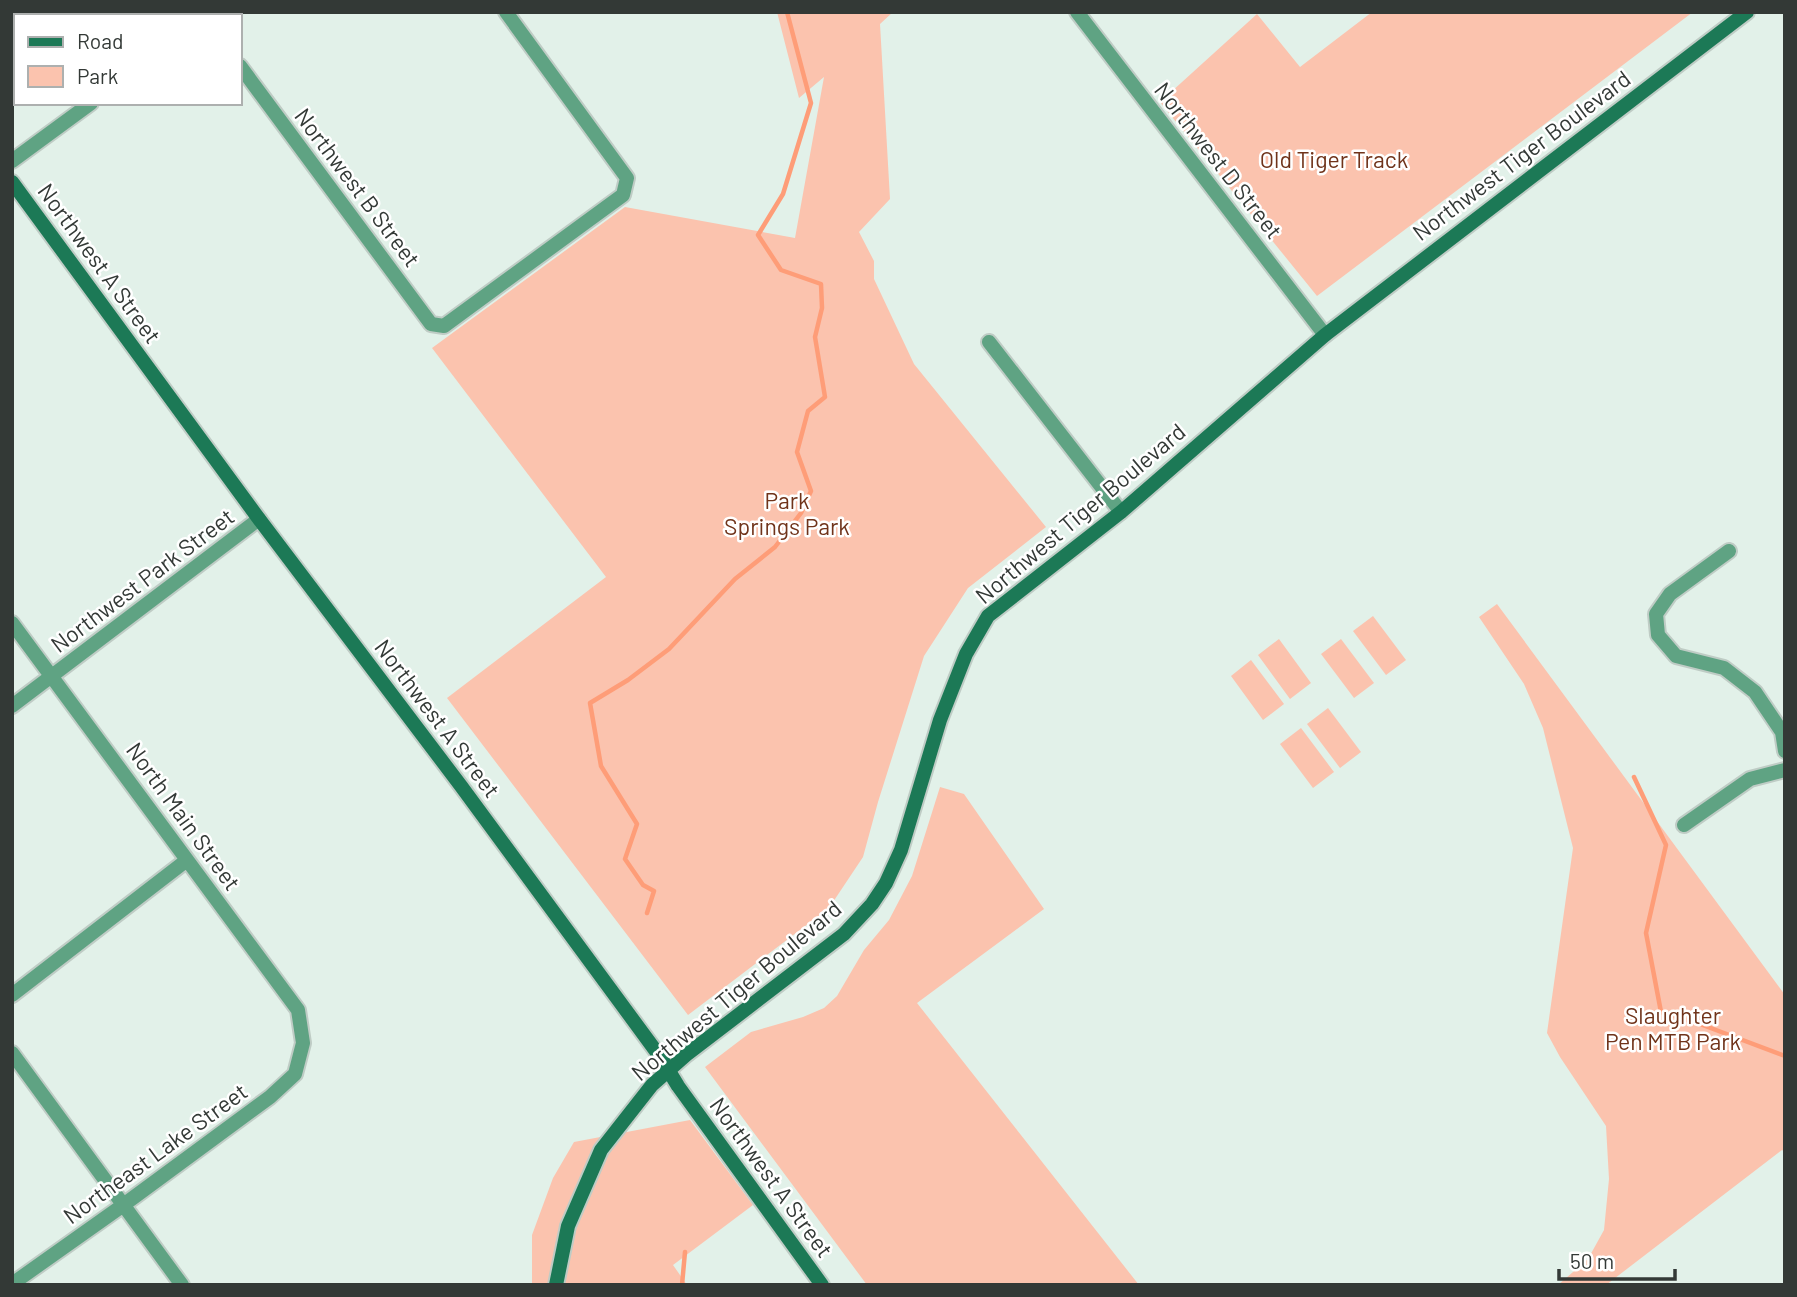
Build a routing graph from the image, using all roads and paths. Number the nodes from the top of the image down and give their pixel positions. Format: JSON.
{"nodes":[{"id":1,"x":506,"y":12,"type":"edge"},
{"id":2,"x":1077,"y":12,"type":"edge"},
{"id":3,"x":1747,"y":12,"type":"edge"},
{"id":4,"x":242,"y":69,"type":"edge"},
{"id":5,"x":88,"y":105,"type":"edge"},
{"id":6,"x":12,"y":161,"type":"edge"},
{"id":7,"x":12,"y":182,"type":"edge"},
{"id":8,"x":1325,"y":335,"type":"junction"},
{"id":9,"x":989,"y":342,"type":"dead end"},
{"id":10,"x":1121,"y":512,"type":"junction"},
{"id":11,"x":259,"y":519,"type":"junction"},
{"id":12,"x":1729,"y":551,"type":"dead end"},
{"id":13,"x":12,"y":623,"type":"edge"},
{"id":14,"x":53,"y":677,"type":"junction"},
{"id":15,"x":12,"y":706,"type":"edge"},
{"id":16,"x":1785,"y":751,"type":"edge"},
{"id":17,"x":1785,"y":770,"type":"edge"},
{"id":18,"x":1684,"y":825,"type":"dead end"},
{"id":19,"x":187,"y":860,"type":"junction"},
{"id":20,"x":12,"y":995,"type":"edge"},
{"id":21,"x":303,"y":1043,"type":"joint"},
{"id":22,"x":12,"y":1053,"type":"edge"},
{"id":23,"x":667,"y":1070,"type":"junction"},
{"id":24,"x":122,"y":1206,"type":"junction"},
{"id":25,"x":12,"y":1284,"type":"edge"},
{"id":26,"x":182,"y":1285,"type":"edge"},
{"id":27,"x":556,"y":1285,"type":"edge"},
{"id":28,"x":822,"y":1285,"type":"edge"}],
"edges":[{"from":1,"to":4,"type":"street","name":"Northwest B Street"},
{"from":2,"to":8,"type":"street","name":"Northwest D Street"},
{"from":3,"to":8,"type":"street","name":"Northwest Tiger Boulevard"},
{"from":5,"to":6,"type":"street"},
{"from":7,"to":11,"type":"street","name":"Northwest A Street"},
{"from":8,"to":10,"type":"street","name":"Northwest Tiger Boulevard"},
{"from":9,"to":10,"type":"street"},
{"from":10,"to":23,"type":"street","name":"Northwest Tiger Boulevard"},
{"from":11,"to":14,"type":"street","name":"Northwest Park Street"},
{"from":11,"to":23,"type":"street","name":"Northwest A Street"},
{"from":12,"to":16,"type":"street"},
{"from":13,"to":14,"type":"street","name":"North Main Street"},
{"from":14,"to":15,"type":"street","name":"Northwest Park Street"},
{"from":14,"to":19,"type":"street","name":"North Main Street"},
{"from":17,"to":18,"type":"street"},
{"from":19,"to":20,"type":"street"},
{"from":19,"to":21,"type":"street","name":"North Main Street"},
{"from":21,"to":24,"type":"street","name":"Northeast Lake Street"},
{"from":22,"to":24,"type":"street"},
{"from":23,"to":27,"type":"street","name":"Northwest Tiger Boulevard"},
{"from":23,"to":28,"type":"street","name":"Northwest A Street"},
{"from":24,"to":25,"type":"street","name":"Northeast Lake Street"},
{"from":24,"to":26,"type":"street"}]}
